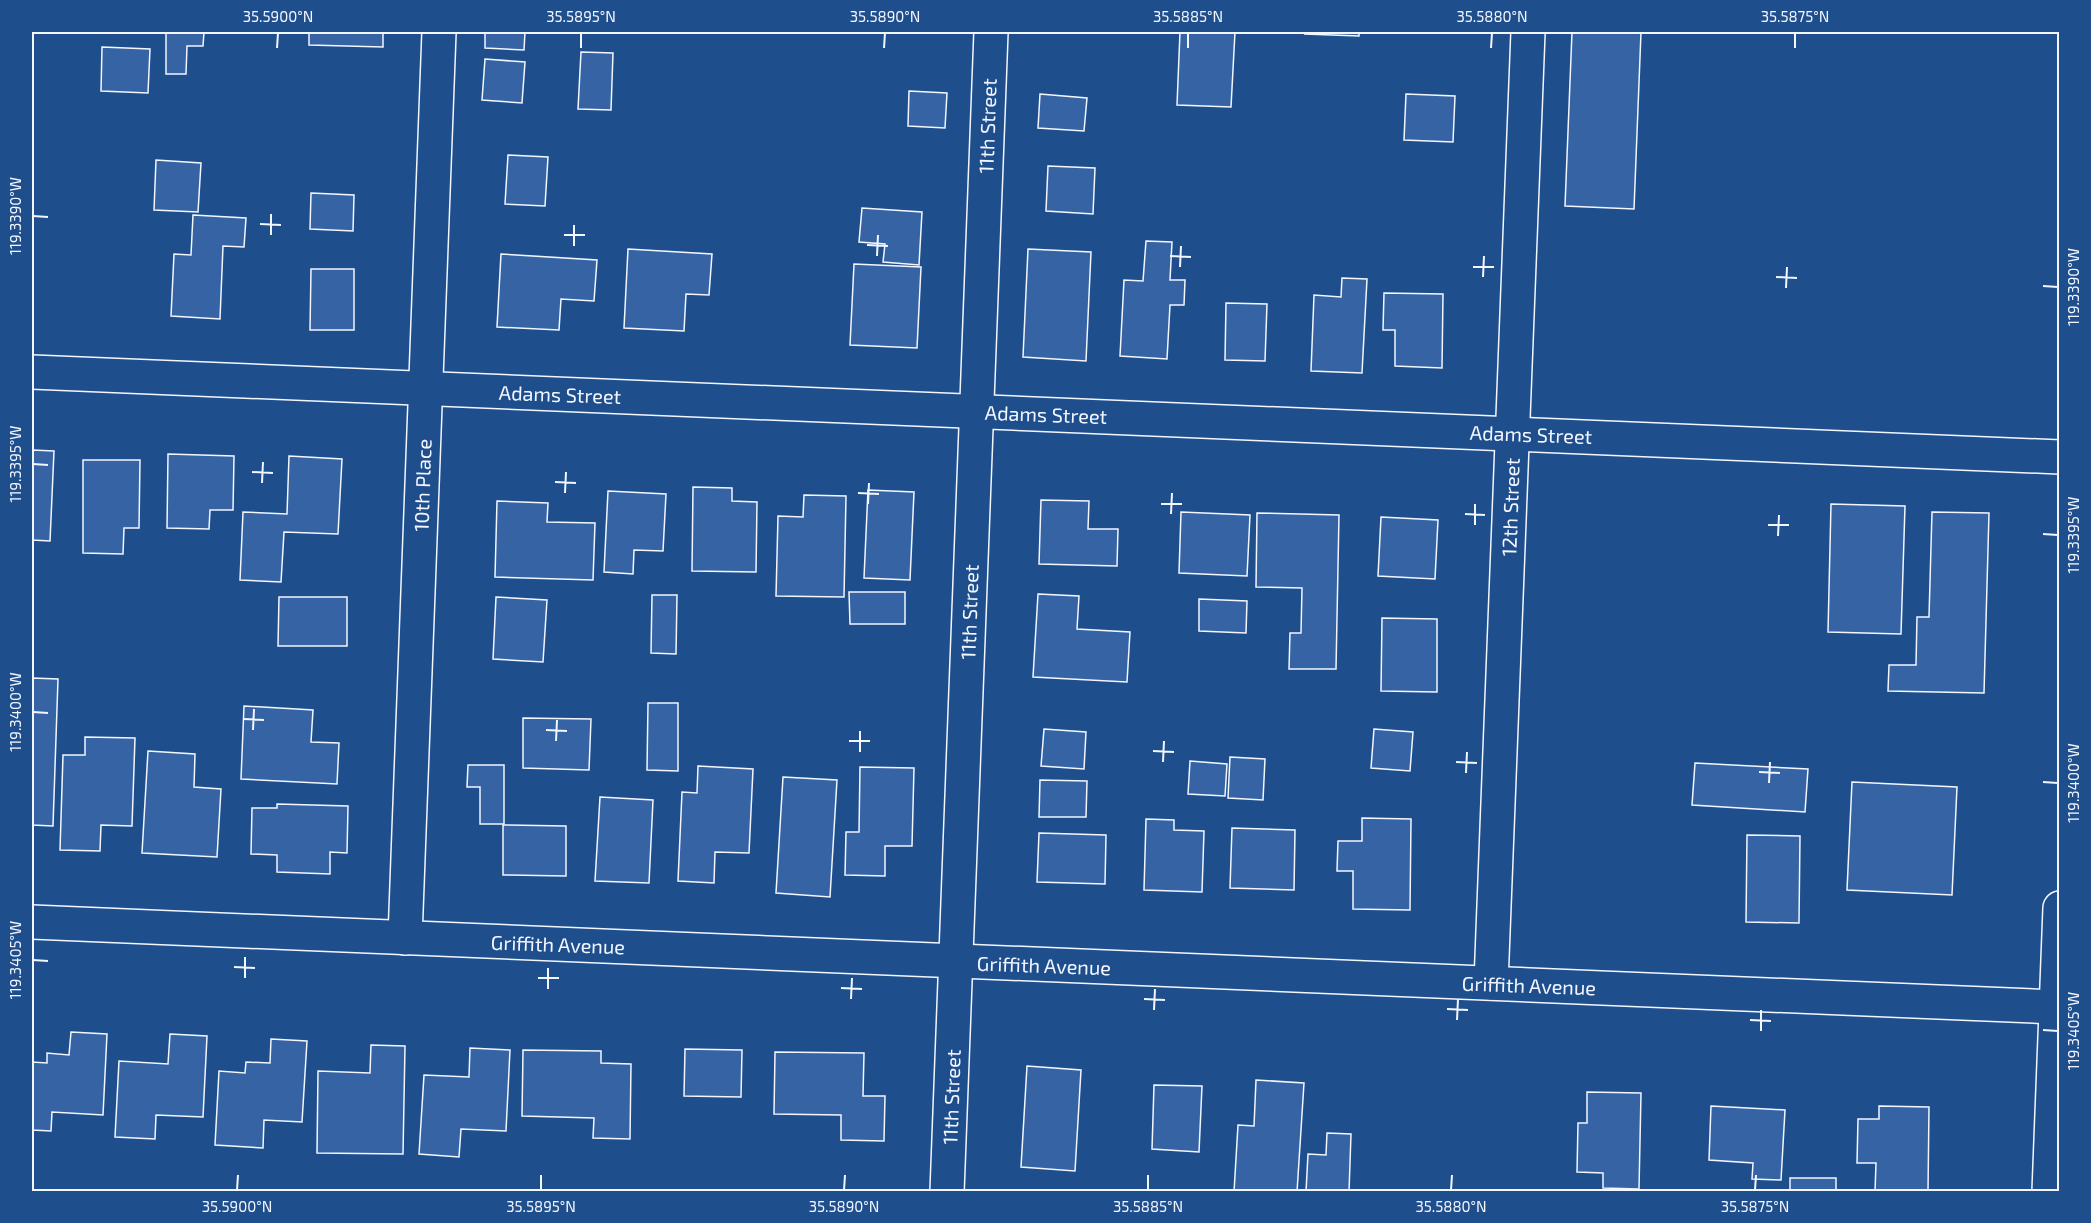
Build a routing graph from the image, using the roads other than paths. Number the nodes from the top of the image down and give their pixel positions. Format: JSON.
{"nodes":[{"id":1,"x":439,"y":32,"type":"edge"},
{"id":2,"x":991,"y":32,"type":"edge"},
{"id":3,"x":1528,"y":32,"type":"edge"},
{"id":4,"x":32,"y":372,"type":"edge"},
{"id":5,"x":426,"y":388,"type":"junction"},
{"id":6,"x":976,"y":411,"type":"junction"},
{"id":7,"x":1512,"y":434,"type":"junction"},
{"id":8,"x":2060,"y":457,"type":"edge"},
{"id":9,"x":2060,"y":908,"type":"edge"},
{"id":10,"x":32,"y":922,"type":"edge"},
{"id":11,"x":405,"y":938,"type":"junction"},
{"id":12,"x":956,"y":961,"type":"junction"},
{"id":13,"x":1491,"y":983,"type":"junction"},
{"id":14,"x":2056,"y":1007,"type":"junction"},
{"id":15,"x":947,"y":1191,"type":"edge"},
{"id":16,"x":2049,"y":1191,"type":"edge"}],
"edges":[{"from":1,"to":5,"type":"street","name":"10th Place"},
{"from":2,"to":6,"type":"street","name":"11th Street"},
{"from":3,"to":7,"type":"street","name":"12th Street"},
{"from":4,"to":5,"type":"street","name":"Adams Street"},
{"from":5,"to":6,"type":"street","name":"Adams Street"},
{"from":5,"to":11,"type":"street","name":"10th Place"},
{"from":6,"to":7,"type":"street","name":"Adams Street"},
{"from":6,"to":12,"type":"street","name":"11th Street"},
{"from":7,"to":8,"type":"street","name":"Adams Street"},
{"from":7,"to":13,"type":"street","name":"12th Street"},
{"from":9,"to":14,"type":"street"},
{"from":10,"to":11,"type":"street","name":"Griffith Avenue"},
{"from":11,"to":12,"type":"street","name":"Griffith Avenue"},
{"from":12,"to":13,"type":"street","name":"Griffith Avenue"},
{"from":12,"to":15,"type":"street","name":"11th Street"},
{"from":13,"to":14,"type":"street","name":"Griffith Avenue"},
{"from":14,"to":16,"type":"street"}]}
